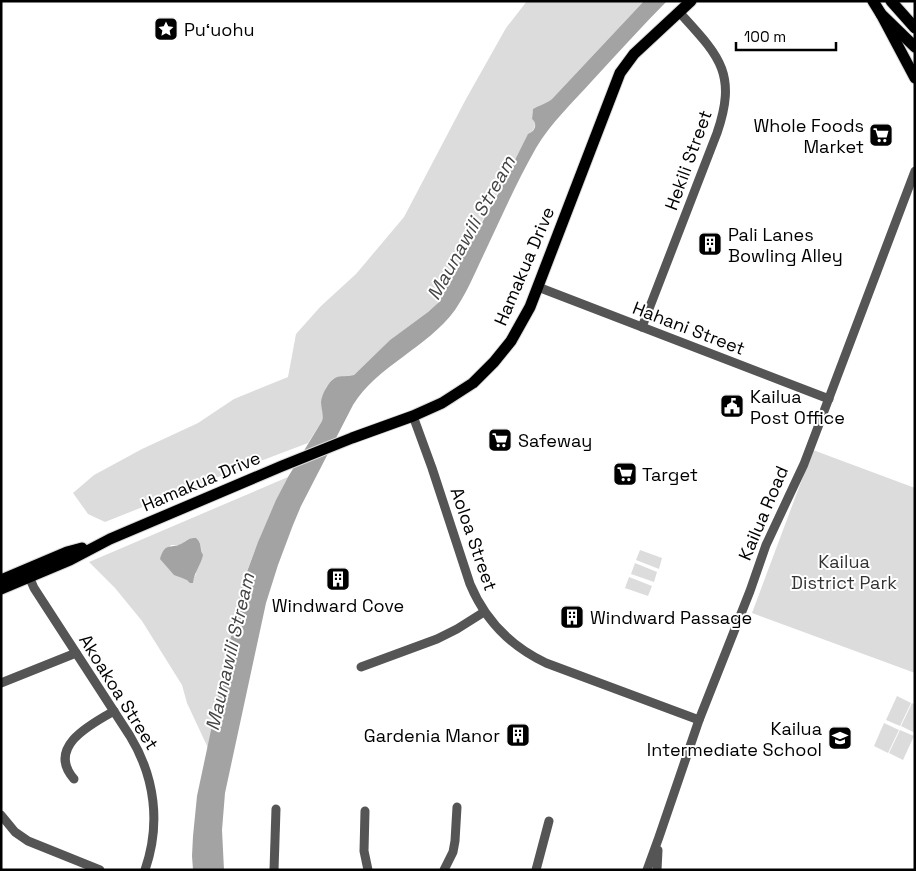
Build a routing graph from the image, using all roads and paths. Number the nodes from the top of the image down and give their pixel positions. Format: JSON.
{"nodes":[{"id":1,"x":691,"y":1,"type":"edge"},
{"id":2,"x":873,"y":1,"type":"edge"},
{"id":3,"x":891,"y":1,"type":"edge"},
{"id":4,"x":679,"y":12,"type":"junction"},
{"id":5,"x":881,"y":14,"type":"junction"},
{"id":6,"x":915,"y":28,"type":"edge"},
{"id":7,"x":915,"y":47,"type":"edge"},
{"id":8,"x":915,"y":78,"type":"edge"},
{"id":9,"x":915,"y":171,"type":"edge"},
{"id":10,"x":538,"y":287,"type":"junction"},
{"id":11,"x":642,"y":327,"type":"junction"},
{"id":12,"x":828,"y":399,"type":"junction"},
{"id":13,"x":413,"y":416,"type":"junction"},
{"id":14,"x":28,"y":574,"type":"junction"},
{"id":15,"x":1,"y":580,"type":"edge"},
{"id":16,"x":1,"y":589,"type":"edge"},
{"id":17,"x":484,"y":612,"type":"junction"},
{"id":18,"x":76,"y":653,"type":"junction"},
{"id":19,"x":361,"y":667,"type":"dead end"},
{"id":20,"x":1,"y":683,"type":"edge"},
{"id":21,"x":114,"y":710,"type":"junction"},
{"id":22,"x":699,"y":720,"type":"junction"},
{"id":23,"x":74,"y":779,"type":"dead end"},
{"id":24,"x":457,"y":807,"type":"dead end"},
{"id":25,"x":276,"y":809,"type":"dead end"},
{"id":26,"x":365,"y":811,"type":"dead end"},
{"id":27,"x":1,"y":815,"type":"edge"},
{"id":28,"x":549,"y":821,"type":"dead end"},
{"id":29,"x":659,"y":837,"type":"junction"},
{"id":30,"x":100,"y":870,"type":"edge"},
{"id":31,"x":145,"y":870,"type":"edge"},
{"id":32,"x":274,"y":870,"type":"edge"},
{"id":33,"x":368,"y":870,"type":"edge"},
{"id":34,"x":444,"y":870,"type":"edge"},
{"id":35,"x":536,"y":870,"type":"edge"},
{"id":36,"x":647,"y":870,"type":"edge"},
{"id":37,"x":657,"y":870,"type":"edge"}],
"edges":[{"from":1,"to":4,"type":"main road","name":"Hamakua Drive"},
{"from":2,"to":5,"type":"main road"},
{"from":3,"to":6,"type":"main road"},
{"from":4,"to":10,"type":"main road","name":"Hamakua Drive"},
{"from":4,"to":11,"type":"street","name":"Hekili Street"},
{"from":5,"to":7,"type":"main road"},
{"from":5,"to":8,"type":"main road"},
{"from":9,"to":12,"type":"street","name":"Kailua Road"},
{"from":10,"to":11,"type":"street","name":"Hahani Street"},
{"from":10,"to":13,"type":"main road","name":"Hamakua Drive"},
{"from":11,"to":12,"type":"street","name":"Hahani Street"},
{"from":12,"to":22,"type":"street","name":"Kailua Road"},
{"from":13,"to":14,"type":"main road","name":"Hamakua Drive"},
{"from":13,"to":17,"type":"street","name":"Aoloa Street"},
{"from":14,"to":15,"type":"main road","name":"Hamakua Drive"},
{"from":14,"to":16,"type":"main road","name":"Hamakua Drive"},
{"from":14,"to":18,"type":"street","name":"Akoakoa Street"},
{"from":17,"to":19,"type":"street"},
{"from":17,"to":22,"type":"street","name":"Aoloa Street"},
{"from":18,"to":20,"type":"street"},
{"from":18,"to":21,"type":"street","name":"Akoakoa Street"},
{"from":21,"to":23,"type":"street"},
{"from":21,"to":31,"type":"street","name":"Akoakoa Street"},
{"from":22,"to":29,"type":"street","name":"Kailua Road"},
{"from":24,"to":34,"type":"street"},
{"from":25,"to":32,"type":"street"},
{"from":26,"to":33,"type":"street"},
{"from":27,"to":30,"type":"street"},
{"from":28,"to":35,"type":"street"},
{"from":29,"to":36,"type":"street","name":"Kailua Road"},
{"from":29,"to":37,"type":"street"}]}
